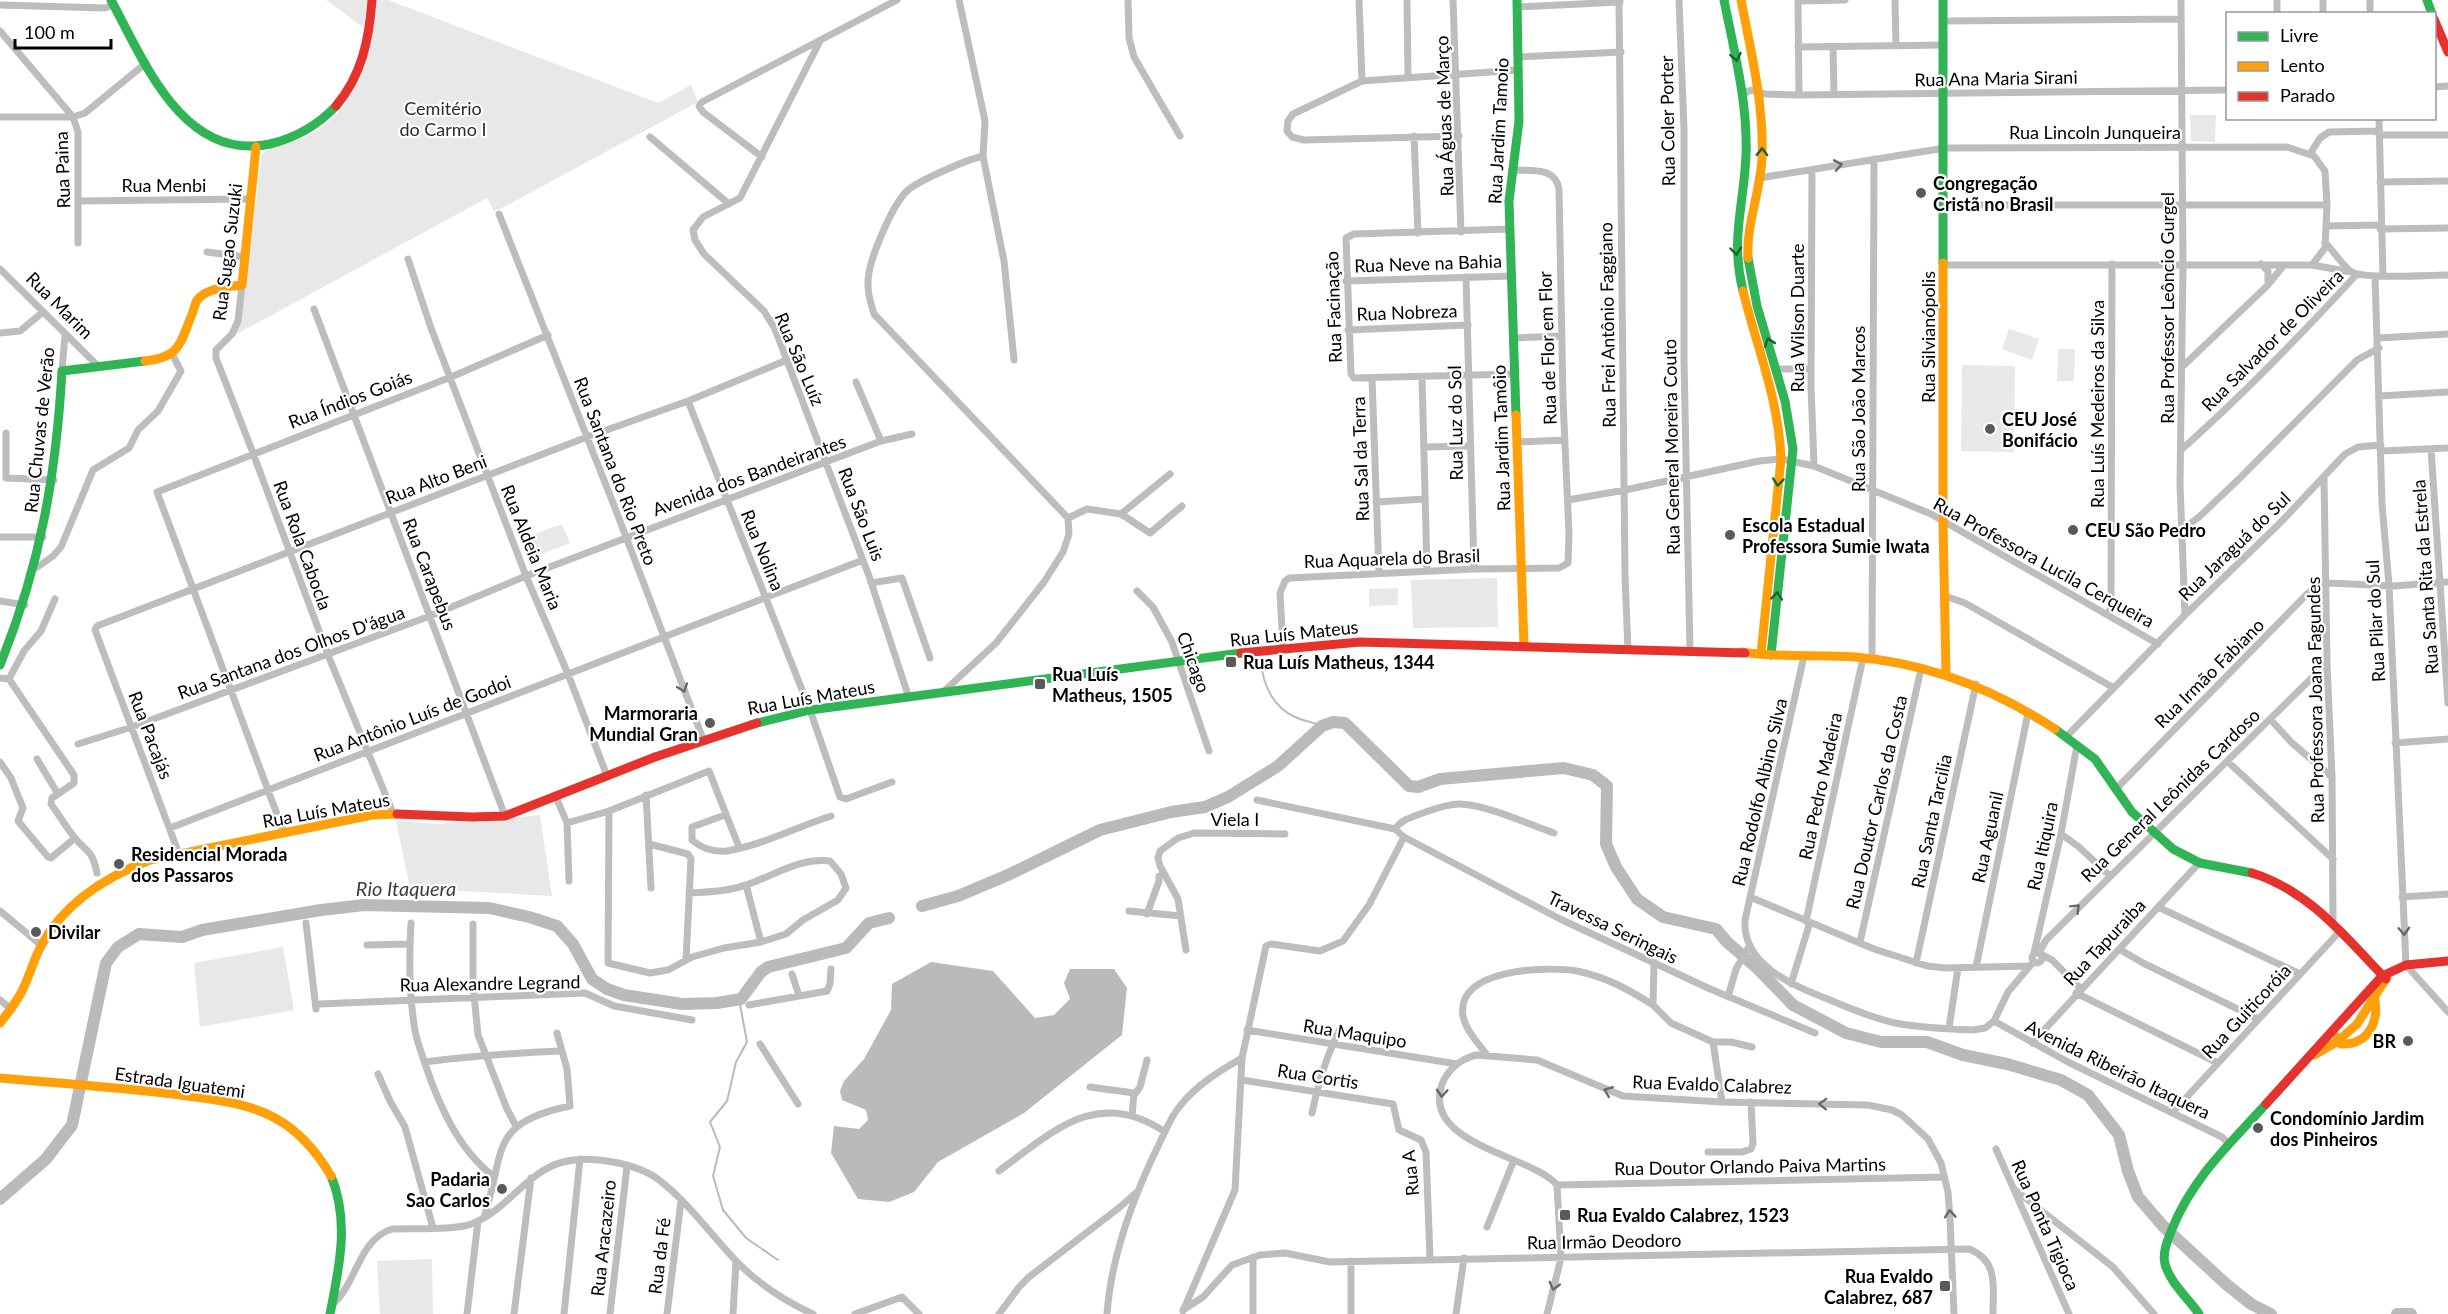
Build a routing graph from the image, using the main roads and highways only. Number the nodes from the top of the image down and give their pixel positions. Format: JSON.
{"nodes":[{"id":1,"x":372,"y":0,"type":"edge"},
{"id":2,"x":1724,"y":0,"type":"edge"},
{"id":3,"x":1741,"y":0,"type":"edge"},
{"id":4,"x":1943,"y":0,"type":"edge"},
{"id":5,"x":112,"y":2,"type":"edge"},
{"id":6,"x":1517,"y":4,"type":"edge"},
{"id":7,"x":2439,"y":39,"type":"edge"},
{"id":8,"x":2448,"y":52,"type":"edge"},
{"id":9,"x":256,"y":147,"type":"junction"},
{"id":10,"x":1745,"y":169,"type":"junction"},
{"id":11,"x":1760,"y":178,"type":"junction"},
{"id":12,"x":1510,"y":229,"type":"joint"},
{"id":13,"x":172,"y":354,"type":"joint"},
{"id":14,"x":62,"y":371,"type":"joint"},
{"id":15,"x":1524,"y":646,"type":"junction"},
{"id":16,"x":1761,"y":654,"type":"junction"},
{"id":17,"x":1771,"y":654,"type":"junction"},
{"id":18,"x":0,"y":665,"type":"edge"},
{"id":19,"x":1946,"y":674,"type":"junction"},
{"id":20,"x":2448,"y":961,"type":"edge"},
{"id":21,"x":2386,"y":976,"type":"junction"},
{"id":22,"x":2374,"y":996,"type":"junction"},
{"id":23,"x":2352,"y":1007,"type":"junction"},
{"id":24,"x":2367,"y":1009,"type":"junction"},
{"id":25,"x":2341,"y":1019,"type":"junction"},
{"id":26,"x":2376,"y":1020,"type":"junction"},
{"id":27,"x":0,"y":1023,"type":"edge"},
{"id":28,"x":2338,"y":1041,"type":"junction"},
{"id":29,"x":2305,"y":1061,"type":"junction"},
{"id":30,"x":0,"y":1078,"type":"edge"},
{"id":31,"x":331,"y":1309,"type":"edge"},
{"id":32,"x":2199,"y":1314,"type":"edge"}],
"edges":[{"from":1,"to":9,"type":"main road"},
{"from":2,"to":10,"type":"main road","one_way":true},
{"from":11,"to":3,"type":"main road","one_way":true},
{"from":4,"to":19,"type":"main road","name":"Rua Silvianópolis"},
{"from":5,"to":9,"type":"main road"},
{"from":6,"to":12,"type":"main road","name":"Rua Jardim Tamoio"},
{"from":7,"to":8,"type":"main road"},
{"from":9,"to":13,"type":"main road","name":"Rua Sugao Suzuki"},
{"from":10,"to":11,"type":"main road"},
{"from":10,"to":16,"type":"main road","one_way":true},
{"from":17,"to":11,"type":"main road","one_way":true},
{"from":12,"to":15,"type":"main road","name":"Rua Jardim Tamôio"},
{"from":13,"to":14,"type":"main road","name":"Rua Marim"},
{"from":14,"to":18,"type":"main road","name":"Rua Chuvas de Verão"},
{"from":15,"to":16,"type":"main road","name":"Rua Luís Mateus"},
{"from":15,"to":27,"type":"main road","name":"Rua Luís Mateus"},
{"from":16,"to":17,"type":"main road","name":"Rua Luís Mateus"},
{"from":17,"to":19,"type":"main road","name":"Rua Luís Mateus"},
{"from":19,"to":21,"type":"main road","name":"Rua Luís Mateus"},
{"from":20,"to":21,"type":"main road"},
{"from":21,"to":22,"type":"main road"},
{"from":21,"to":23,"type":"main road"},
{"from":22,"to":24,"type":"main road"},
{"from":22,"to":26,"type":"main road"},
{"from":23,"to":24,"type":"main road"},
{"from":23,"to":25,"type":"main road"},
{"from":24,"to":26,"type":"main road"},
{"from":24,"to":28,"type":"main road"},
{"from":25,"to":28,"type":"main road"},
{"from":25,"to":29,"type":"main road"},
{"from":26,"to":28,"type":"main road"},
{"from":28,"to":29,"type":"main road"},
{"from":29,"to":32,"type":"main road"},
{"from":30,"to":31,"type":"main road","name":"Estrada Iguatemi"}]}
